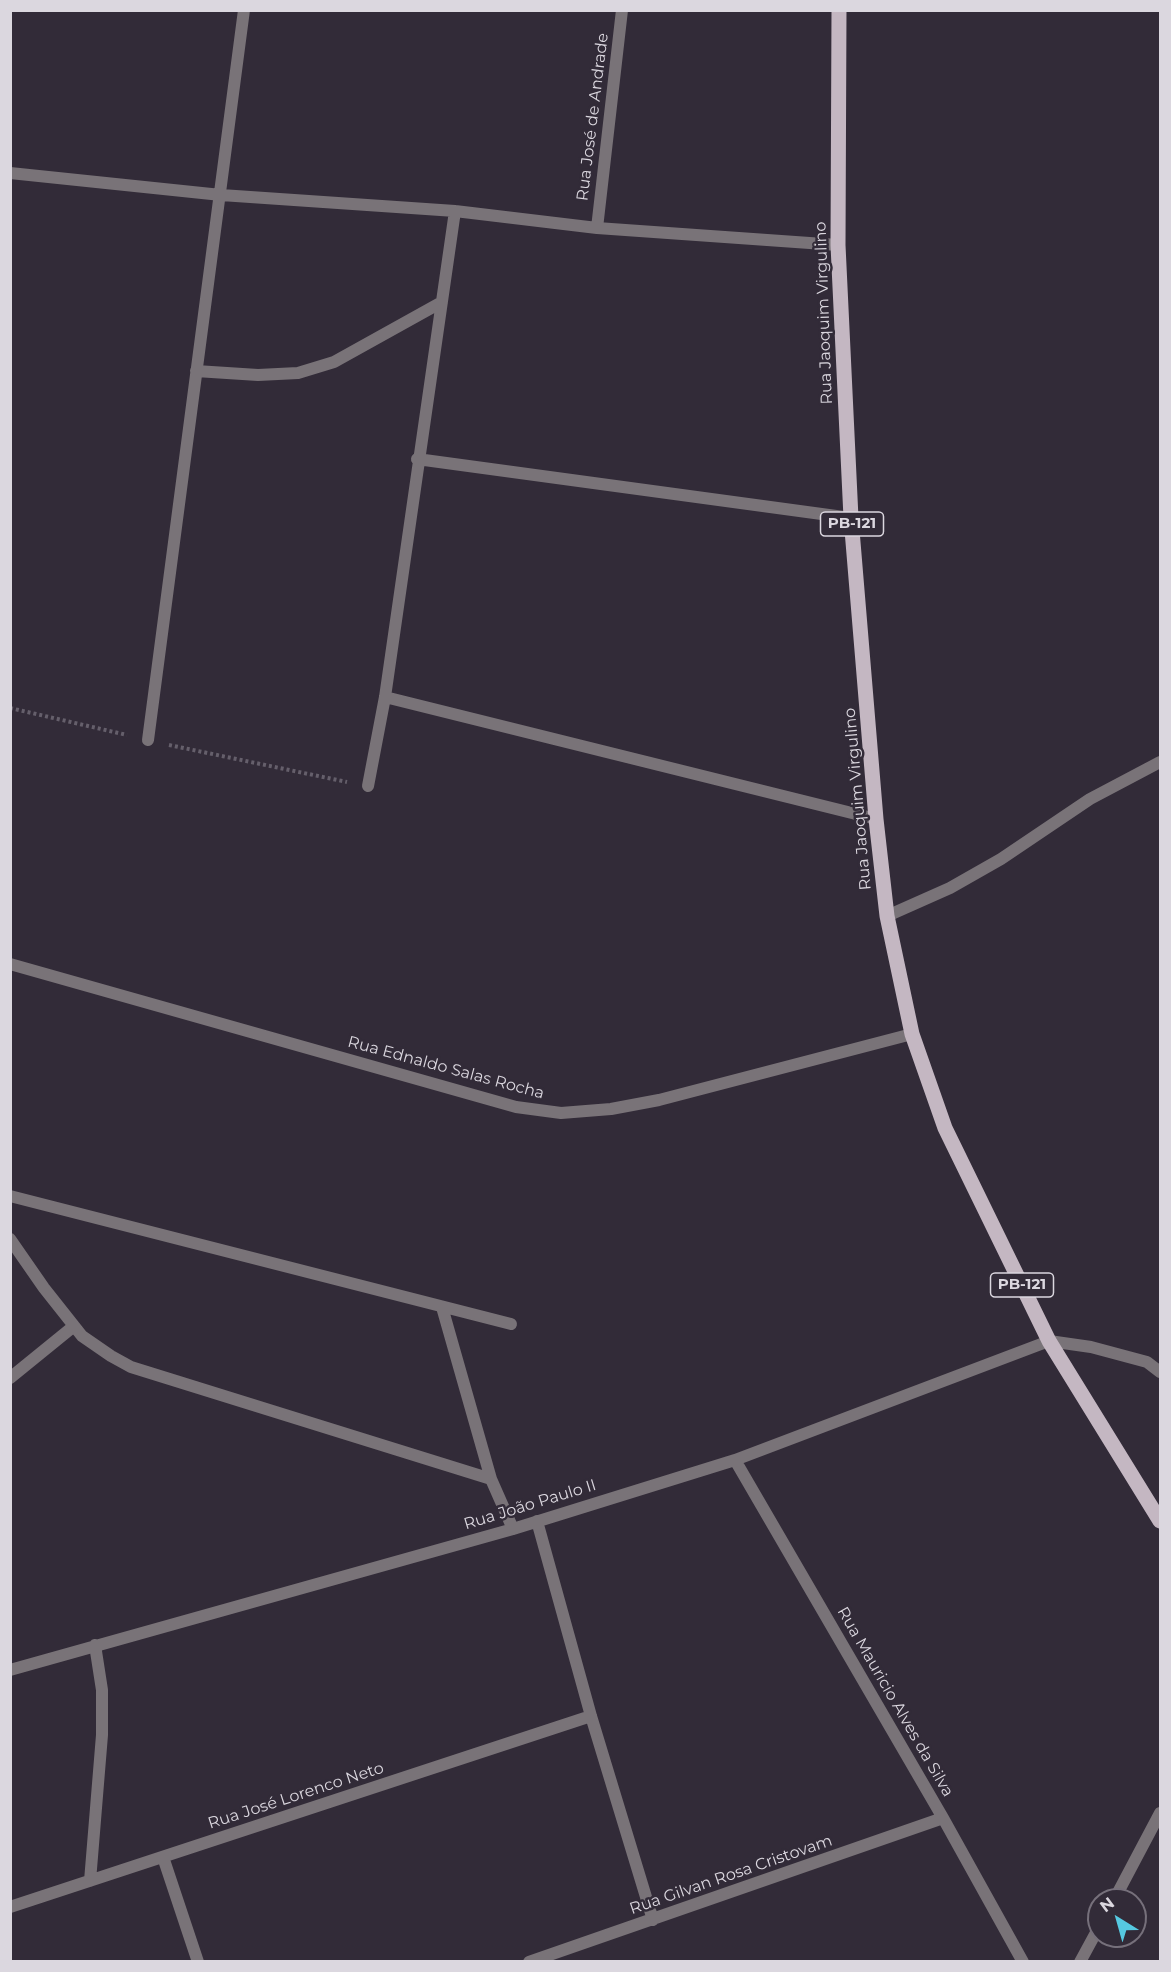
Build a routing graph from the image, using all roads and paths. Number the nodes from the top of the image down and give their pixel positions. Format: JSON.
{"nodes":[{"id":1,"x":244,"y":10,"type":"edge"},
{"id":2,"x":622,"y":10,"type":"edge"},
{"id":3,"x":839,"y":10,"type":"edge"},
{"id":4,"x":10,"y":174,"type":"edge"},
{"id":5,"x":221,"y":195,"type":"junction"},
{"id":6,"x":455,"y":211,"type":"junction"},
{"id":7,"x":597,"y":228,"type":"junction"},
{"id":8,"x":838,"y":245,"type":"junction"},
{"id":9,"x":442,"y":302,"type":"junction"},
{"id":10,"x":196,"y":371,"type":"junction"},
{"id":11,"x":417,"y":459,"type":"junction"},
{"id":12,"x":851,"y":518,"type":"junction"},
{"id":13,"x":385,"y":697,"type":"junction"},
{"id":14,"x":10,"y":708,"type":"edge"},
{"id":15,"x":148,"y":740,"type":"junction"},
{"id":16,"x":1161,"y":762,"type":"edge"},
{"id":17,"x":368,"y":786,"type":"joint"},
{"id":18,"x":876,"y":819,"type":"junction"},
{"id":19,"x":887,"y":916,"type":"junction"},
{"id":20,"x":10,"y":964,"type":"edge"},
{"id":21,"x":912,"y":1034,"type":"junction"},
{"id":22,"x":10,"y":1196,"type":"edge"},
{"id":23,"x":10,"y":1239,"type":"edge"},
{"id":24,"x":442,"y":1306,"type":"junction"},
{"id":25,"x":511,"y":1324,"type":"dead end"},
{"id":26,"x":74,"y":1326,"type":"junction"},
{"id":27,"x":1049,"y":1341,"type":"junction"},
{"id":28,"x":1161,"y":1372,"type":"edge"},
{"id":29,"x":10,"y":1378,"type":"edge"},
{"id":30,"x":735,"y":1460,"type":"junction"},
{"id":31,"x":491,"y":1479,"type":"junction"},
{"id":32,"x":537,"y":1521,"type":"junction"},
{"id":33,"x":1161,"y":1521,"type":"edge"},
{"id":34,"x":513,"y":1529,"type":"junction"},
{"id":35,"x":95,"y":1645,"type":"junction"},
{"id":36,"x":10,"y":1670,"type":"edge"},
{"id":37,"x":591,"y":1716,"type":"junction"},
{"id":38,"x":1161,"y":1813,"type":"edge"},
{"id":39,"x":944,"y":1818,"type":"junction"},
{"id":40,"x":163,"y":1857,"type":"junction"},
{"id":41,"x":90,"y":1881,"type":"junction"},
{"id":42,"x":1120,"y":1888,"type":"edge"},
{"id":43,"x":10,"y":1907,"type":"edge"},
{"id":44,"x":653,"y":1920,"type":"junction"},
{"id":45,"x":1088,"y":1948,"type":"edge"},
{"id":46,"x":198,"y":1962,"type":"edge"},
{"id":47,"x":529,"y":1962,"type":"edge"},
{"id":48,"x":1023,"y":1962,"type":"edge"},
{"id":49,"x":1080,"y":1962,"type":"edge"}],
"edges":[{"from":1,"to":5,"type":"street"},
{"from":2,"to":7,"type":"street","name":"Rua José de Andrade"},
{"from":3,"to":8,"type":"main road","name":"Rua Jaoquim Virgulino","number":"PB-121"},
{"from":4,"to":5,"type":"street"},
{"from":5,"to":6,"type":"street"},
{"from":5,"to":10,"type":"street"},
{"from":6,"to":7,"type":"street"},
{"from":6,"to":9,"type":"street"},
{"from":7,"to":8,"type":"street"},
{"from":8,"to":12,"type":"main road","name":"Rua Jaoquim Virgulino","number":"PB-121"},
{"from":9,"to":10,"type":"street"},
{"from":9,"to":11,"type":"street"},
{"from":10,"to":15,"type":"street"},
{"from":11,"to":12,"type":"street"},
{"from":11,"to":13,"type":"street"},
{"from":12,"to":18,"type":"main road","name":"Rua Jaoquim Virgulino","number":"PB-121"},
{"from":13,"to":17,"type":"street"},
{"from":13,"to":18,"type":"street"},
{"from":14,"to":15,"type":"path"},
{"from":15,"to":17,"type":"path"},
{"from":16,"to":19,"type":"street"},
{"from":18,"to":19,"type":"main road","name":"Rua Jaoquim Virgulino","number":"PB-121"},
{"from":19,"to":21,"type":"main road","name":"Rua Jaoquim Virgulino","number":"PB-121"},
{"from":20,"to":21,"type":"street","name":"Rua Ednaldo Salas Rocha"},
{"from":21,"to":27,"type":"main road","name":"Rua Jaoquim Virgulino","number":"PB-121"},
{"from":22,"to":24,"type":"street"},
{"from":23,"to":26,"type":"street"},
{"from":24,"to":25,"type":"street"},
{"from":24,"to":31,"type":"street"},
{"from":26,"to":29,"type":"street"},
{"from":26,"to":31,"type":"street"},
{"from":27,"to":28,"type":"street"},
{"from":27,"to":30,"type":"street","name":"Rua João Paulo II"},
{"from":27,"to":33,"type":"main road","name":"Rua Jaoquim Virgulino","number":"PB-121"},
{"from":30,"to":32,"type":"street","name":"Rua João Paulo II"},
{"from":30,"to":39,"type":"street","name":"Rua Mauricio Alves da Silva"},
{"from":31,"to":34,"type":"street"},
{"from":32,"to":34,"type":"street","name":"Rua João Paulo II"},
{"from":32,"to":37,"type":"street"},
{"from":34,"to":35,"type":"street","name":"Rua João Paulo II"},
{"from":35,"to":36,"type":"street","name":"Rua João Paulo II"},
{"from":35,"to":41,"type":"street"},
{"from":37,"to":40,"type":"street","name":"Rua José Lorenco Neto"},
{"from":37,"to":44,"type":"street"},
{"from":38,"to":42,"type":"street"},
{"from":39,"to":44,"type":"street","name":"Rua Gilvan Rosa Cristovam"},
{"from":39,"to":48,"type":"street","name":"Rua Mauricio Alves da Silva"},
{"from":40,"to":41,"type":"street","name":"Rua José Lorenco Neto"},
{"from":40,"to":46,"type":"street"},
{"from":41,"to":43,"type":"street","name":"Rua José Lorenco Neto"},
{"from":44,"to":47,"type":"street","name":"Rua Gilvan Rosa Cristovam"},
{"from":45,"to":49,"type":"street"}]}
